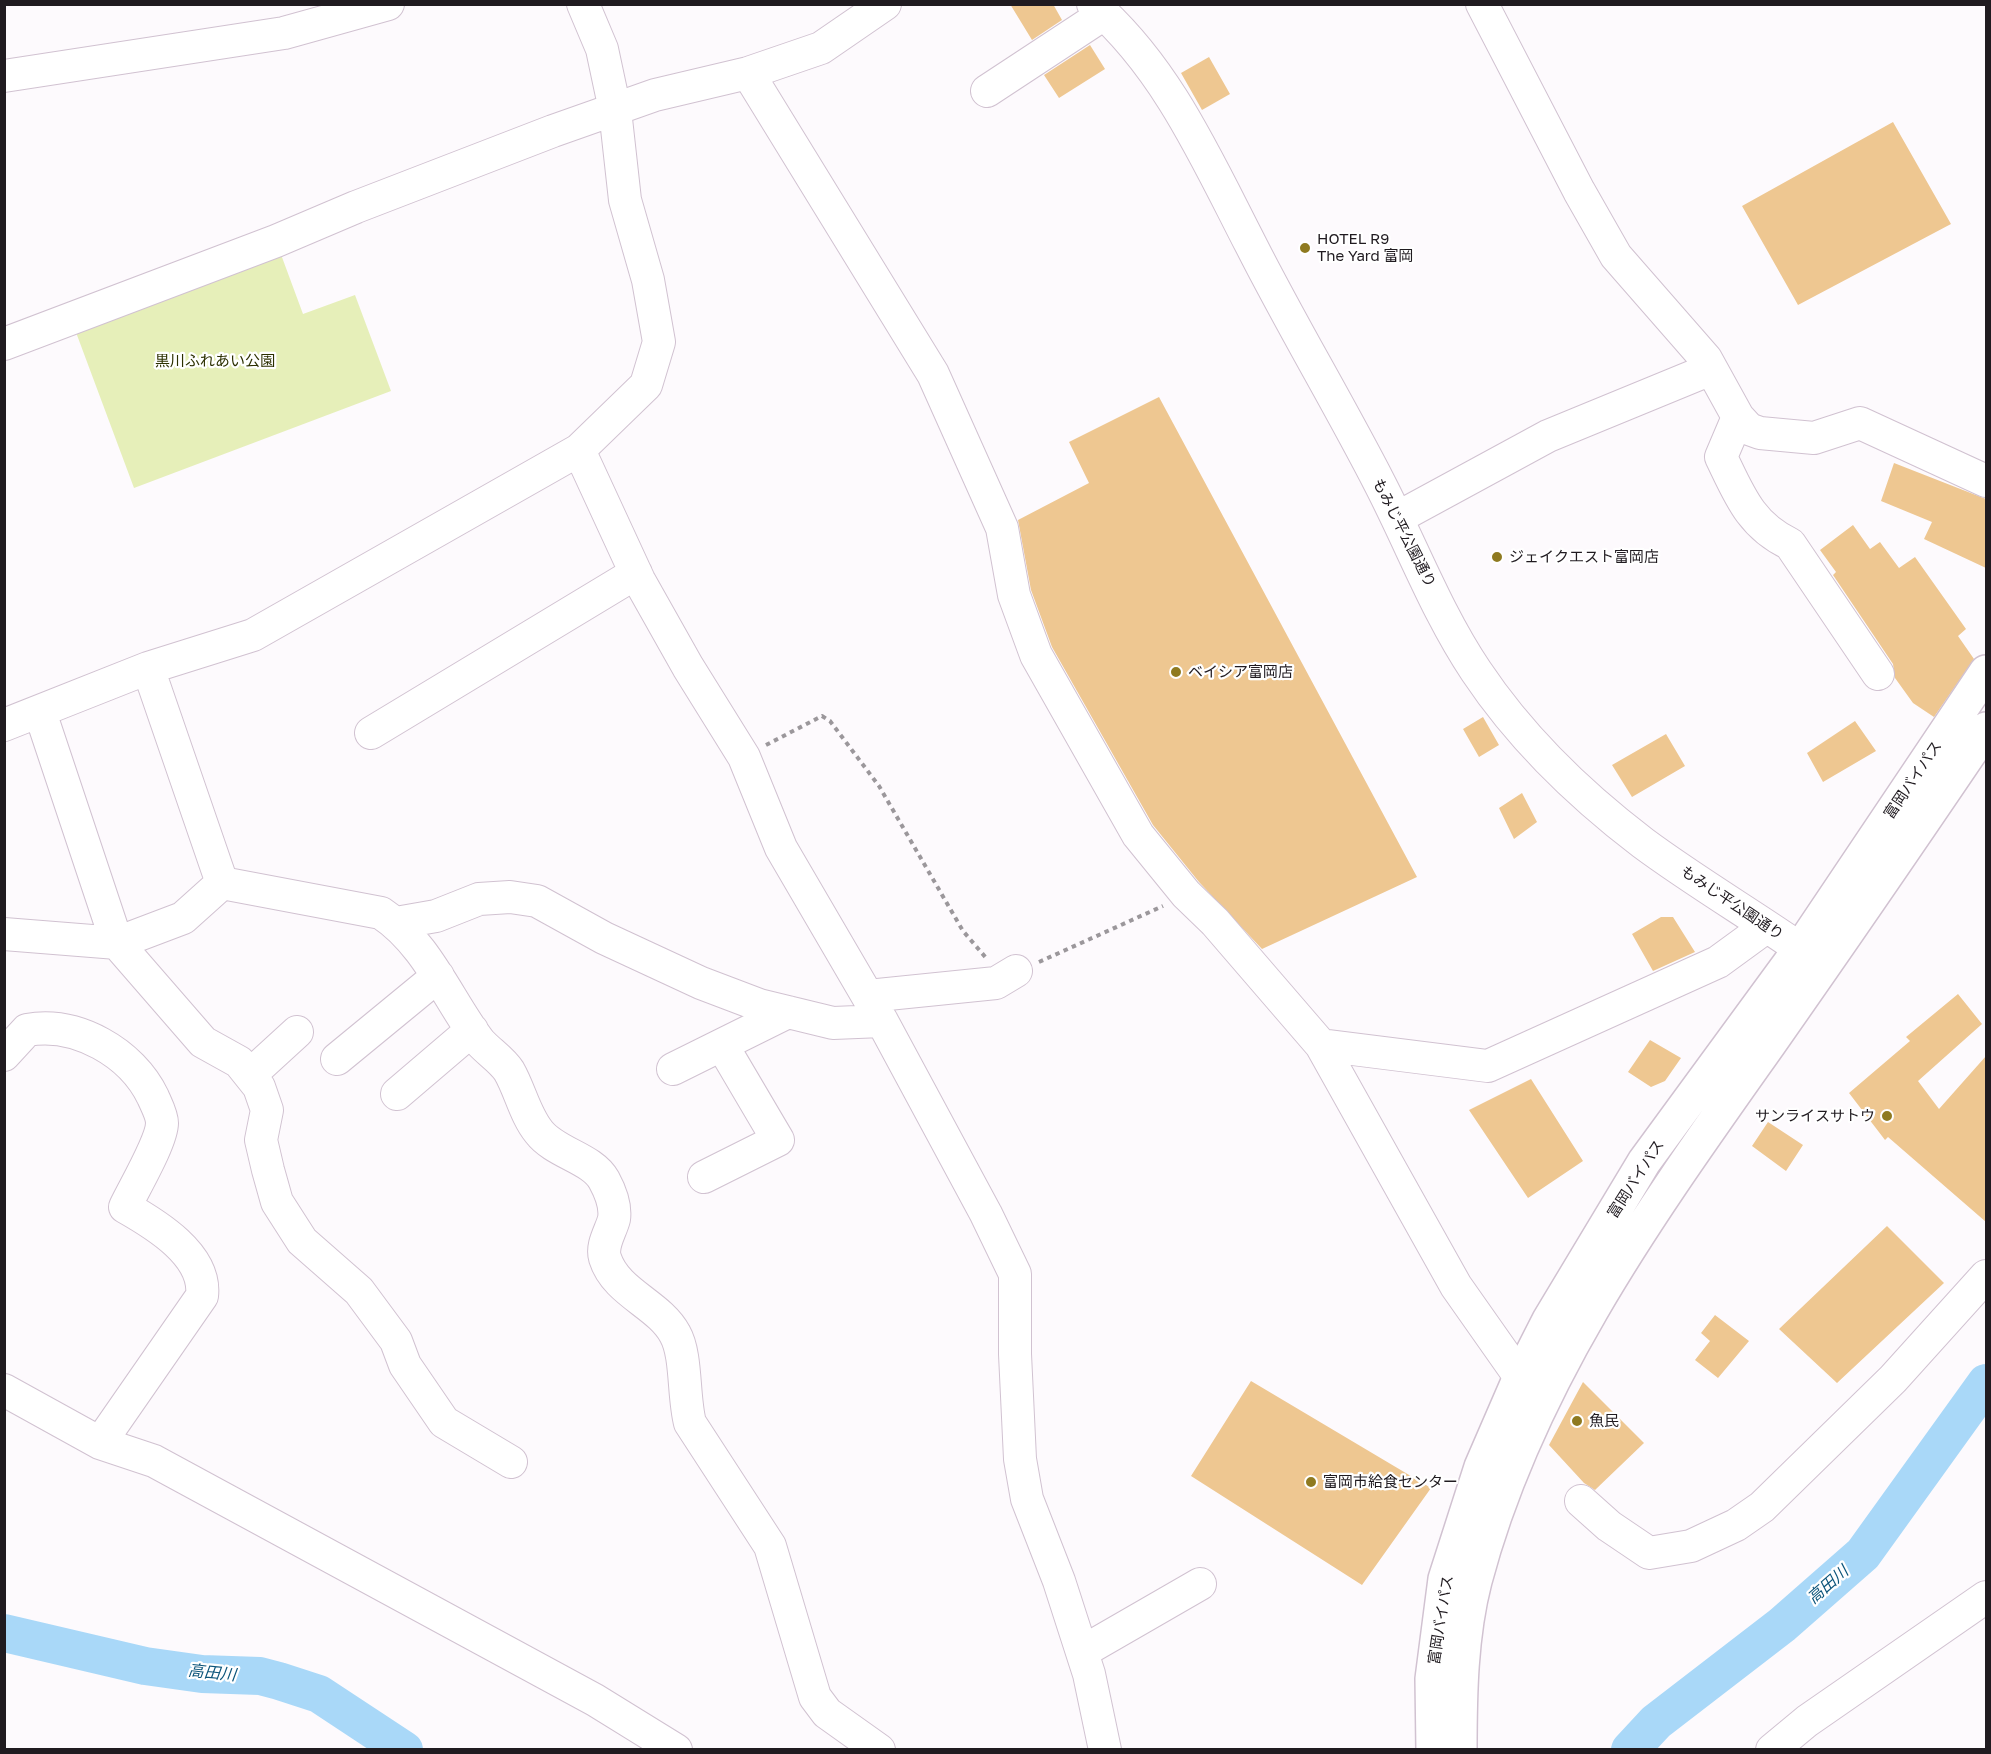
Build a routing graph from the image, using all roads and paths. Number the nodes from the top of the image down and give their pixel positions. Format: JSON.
{"nodes":[{"id":1,"x":388,"y":4,"type":"edge"},
{"id":2,"x":583,"y":4,"type":"edge"},
{"id":3,"x":885,"y":4,"type":"edge"},
{"id":4,"x":1482,"y":4,"type":"edge"},
{"id":5,"x":1098,"y":9,"type":"edge"},
{"id":6,"x":748,"y":73,"type":"junction"},
{"id":7,"x":4,"y":76,"type":"edge"},
{"id":8,"x":987,"y":91,"type":"dead end"},
{"id":9,"x":615,"y":110,"type":"junction"},
{"id":10,"x":4,"y":345,"type":"edge"},
{"id":11,"x":1712,"y":369,"type":"junction"},
{"id":12,"x":1738,"y":417,"type":"junction"},
{"id":13,"x":579,"y":450,"type":"junction"},
{"id":14,"x":1986,"y":481,"type":"edge"},
{"id":15,"x":1397,"y":518,"type":"junction"},
{"id":16,"x":636,"y":573,"type":"junction"},
{"id":17,"x":148,"y":668,"type":"junction"},
{"id":18,"x":1986,"y":672,"type":"edge"},
{"id":19,"x":1878,"y":674,"type":"dead end"},
{"id":20,"x":40,"y":712,"type":"junction"},
{"id":21,"x":4,"y":725,"type":"edge"},
{"id":22,"x":1986,"y":729,"type":"edge"},
{"id":23,"x":371,"y":733,"type":"dead end"},
{"id":24,"x":744,"y":757,"type":"junction"},
{"id":25,"x":222,"y":883,"type":"junction"},
{"id":26,"x":1186,"y":894,"type":"junction"},
{"id":27,"x":396,"y":923,"type":"junction"},
{"id":28,"x":1766,"y":927,"type":"junction"},
{"id":29,"x":4,"y":934,"type":"edge"},
{"id":30,"x":117,"y":943,"type":"junction"},
{"id":31,"x":1812,"y":957,"type":"junction"},
{"id":32,"x":1016,"y":970,"type":"junction"},
{"id":33,"x":438,"y":976,"type":"junction"},
{"id":34,"x":875,"y":1008,"type":"junction"},
{"id":35,"x":788,"y":1012,"type":"junction"},
{"id":36,"x":472,"y":1030,"type":"junction"},
{"id":37,"x":297,"y":1032,"type":"dead end"},
{"id":38,"x":9,"y":1041,"type":"edge"},
{"id":39,"x":722,"y":1045,"type":"junction"},
{"id":40,"x":1321,"y":1045,"type":"junction"},
{"id":41,"x":337,"y":1059,"type":"dead end"},
{"id":42,"x":673,"y":1070,"type":"dead end"},
{"id":43,"x":250,"y":1075,"type":"junction"},
{"id":44,"x":397,"y":1094,"type":"dead end"},
{"id":45,"x":704,"y":1177,"type":"dead end"},
{"id":46,"x":1986,"y":1276,"type":"edge"},
{"id":47,"x":1520,"y":1377,"type":"junction"},
{"id":48,"x":4,"y":1390,"type":"edge"},
{"id":49,"x":100,"y":1443,"type":"junction"},
{"id":50,"x":511,"y":1462,"type":"dead end"},
{"id":51,"x":1581,"y":1501,"type":"dead end"},
{"id":52,"x":1200,"y":1584,"type":"dead end"},
{"id":53,"x":1986,"y":1597,"type":"edge"},
{"id":54,"x":1082,"y":1652,"type":"junction"},
{"id":55,"x":1446,"y":1682,"type":"junction"},
{"id":56,"x":676,"y":1749,"type":"edge"},
{"id":57,"x":879,"y":1749,"type":"edge"},
{"id":58,"x":1105,"y":1749,"type":"edge"},
{"id":59,"x":1433,"y":1749,"type":"edge"},
{"id":60,"x":1460,"y":1749,"type":"edge"},
{"id":61,"x":1772,"y":1749,"type":"edge"}],
"edges":[{"from":1,"to":7,"type":"street"},
{"from":2,"to":9,"type":"street"},
{"from":3,"to":6,"type":"street"},
{"from":4,"to":11,"type":"street"},
{"from":5,"to":8,"type":"street"},
{"from":5,"to":15,"type":"street","name":"もみじ平公園通り"},
{"from":6,"to":9,"type":"street"},
{"from":6,"to":26,"type":"street"},
{"from":9,"to":10,"type":"street"},
{"from":9,"to":13,"type":"street"},
{"from":11,"to":12,"type":"street"},
{"from":11,"to":15,"type":"street"},
{"from":12,"to":14,"type":"street"},
{"from":12,"to":19,"type":"street"},
{"from":13,"to":16,"type":"street"},
{"from":13,"to":17,"type":"street"},
{"from":15,"to":28,"type":"street","name":"もみじ平公園通り"},
{"from":16,"to":23,"type":"street"},
{"from":16,"to":24,"type":"street"},
{"from":17,"to":20,"type":"street"},
{"from":17,"to":25,"type":"street"},
{"from":18,"to":31,"type":"highway","name":"富岡バイパス"},
{"from":20,"to":21,"type":"street"},
{"from":20,"to":30,"type":"street"},
{"from":22,"to":31,"type":"highway","name":"富岡バイパス"},
{"from":24,"to":32,"type":"path"},
{"from":24,"to":34,"type":"street"},
{"from":25,"to":27,"type":"street"},
{"from":25,"to":30,"type":"street"},
{"from":26,"to":32,"type":"path"},
{"from":26,"to":40,"type":"street"},
{"from":27,"to":33,"type":"street"},
{"from":27,"to":35,"type":"street"},
{"from":28,"to":31,"type":"street","name":"もみじ平公園通り"},
{"from":28,"to":40,"type":"street"},
{"from":29,"to":30,"type":"street"},
{"from":30,"to":43,"type":"street"},
{"from":31,"to":47,"type":"highway","name":"富岡バイパス"},
{"from":31,"to":55,"type":"highway","name":"富岡バイパス"},
{"from":32,"to":34,"type":"street"},
{"from":33,"to":36,"type":"street"},
{"from":33,"to":41,"type":"street"},
{"from":34,"to":35,"type":"street"},
{"from":34,"to":54,"type":"street"},
{"from":35,"to":39,"type":"street"},
{"from":36,"to":44,"type":"street"},
{"from":36,"to":57,"type":"street"},
{"from":37,"to":43,"type":"street"},
{"from":38,"to":49,"type":"street"},
{"from":39,"to":42,"type":"street"},
{"from":39,"to":45,"type":"street"},
{"from":40,"to":47,"type":"street"},
{"from":43,"to":50,"type":"street"},
{"from":46,"to":51,"type":"street"},
{"from":47,"to":55,"type":"highway","name":"富岡バイパス"},
{"from":48,"to":49,"type":"street"},
{"from":49,"to":56,"type":"street"},
{"from":52,"to":54,"type":"street"},
{"from":53,"to":61,"type":"street"},
{"from":54,"to":58,"type":"street"},
{"from":55,"to":59,"type":"highway","name":"富岡バイパス"},
{"from":55,"to":60,"type":"highway","name":"富岡バイパス"}]}
